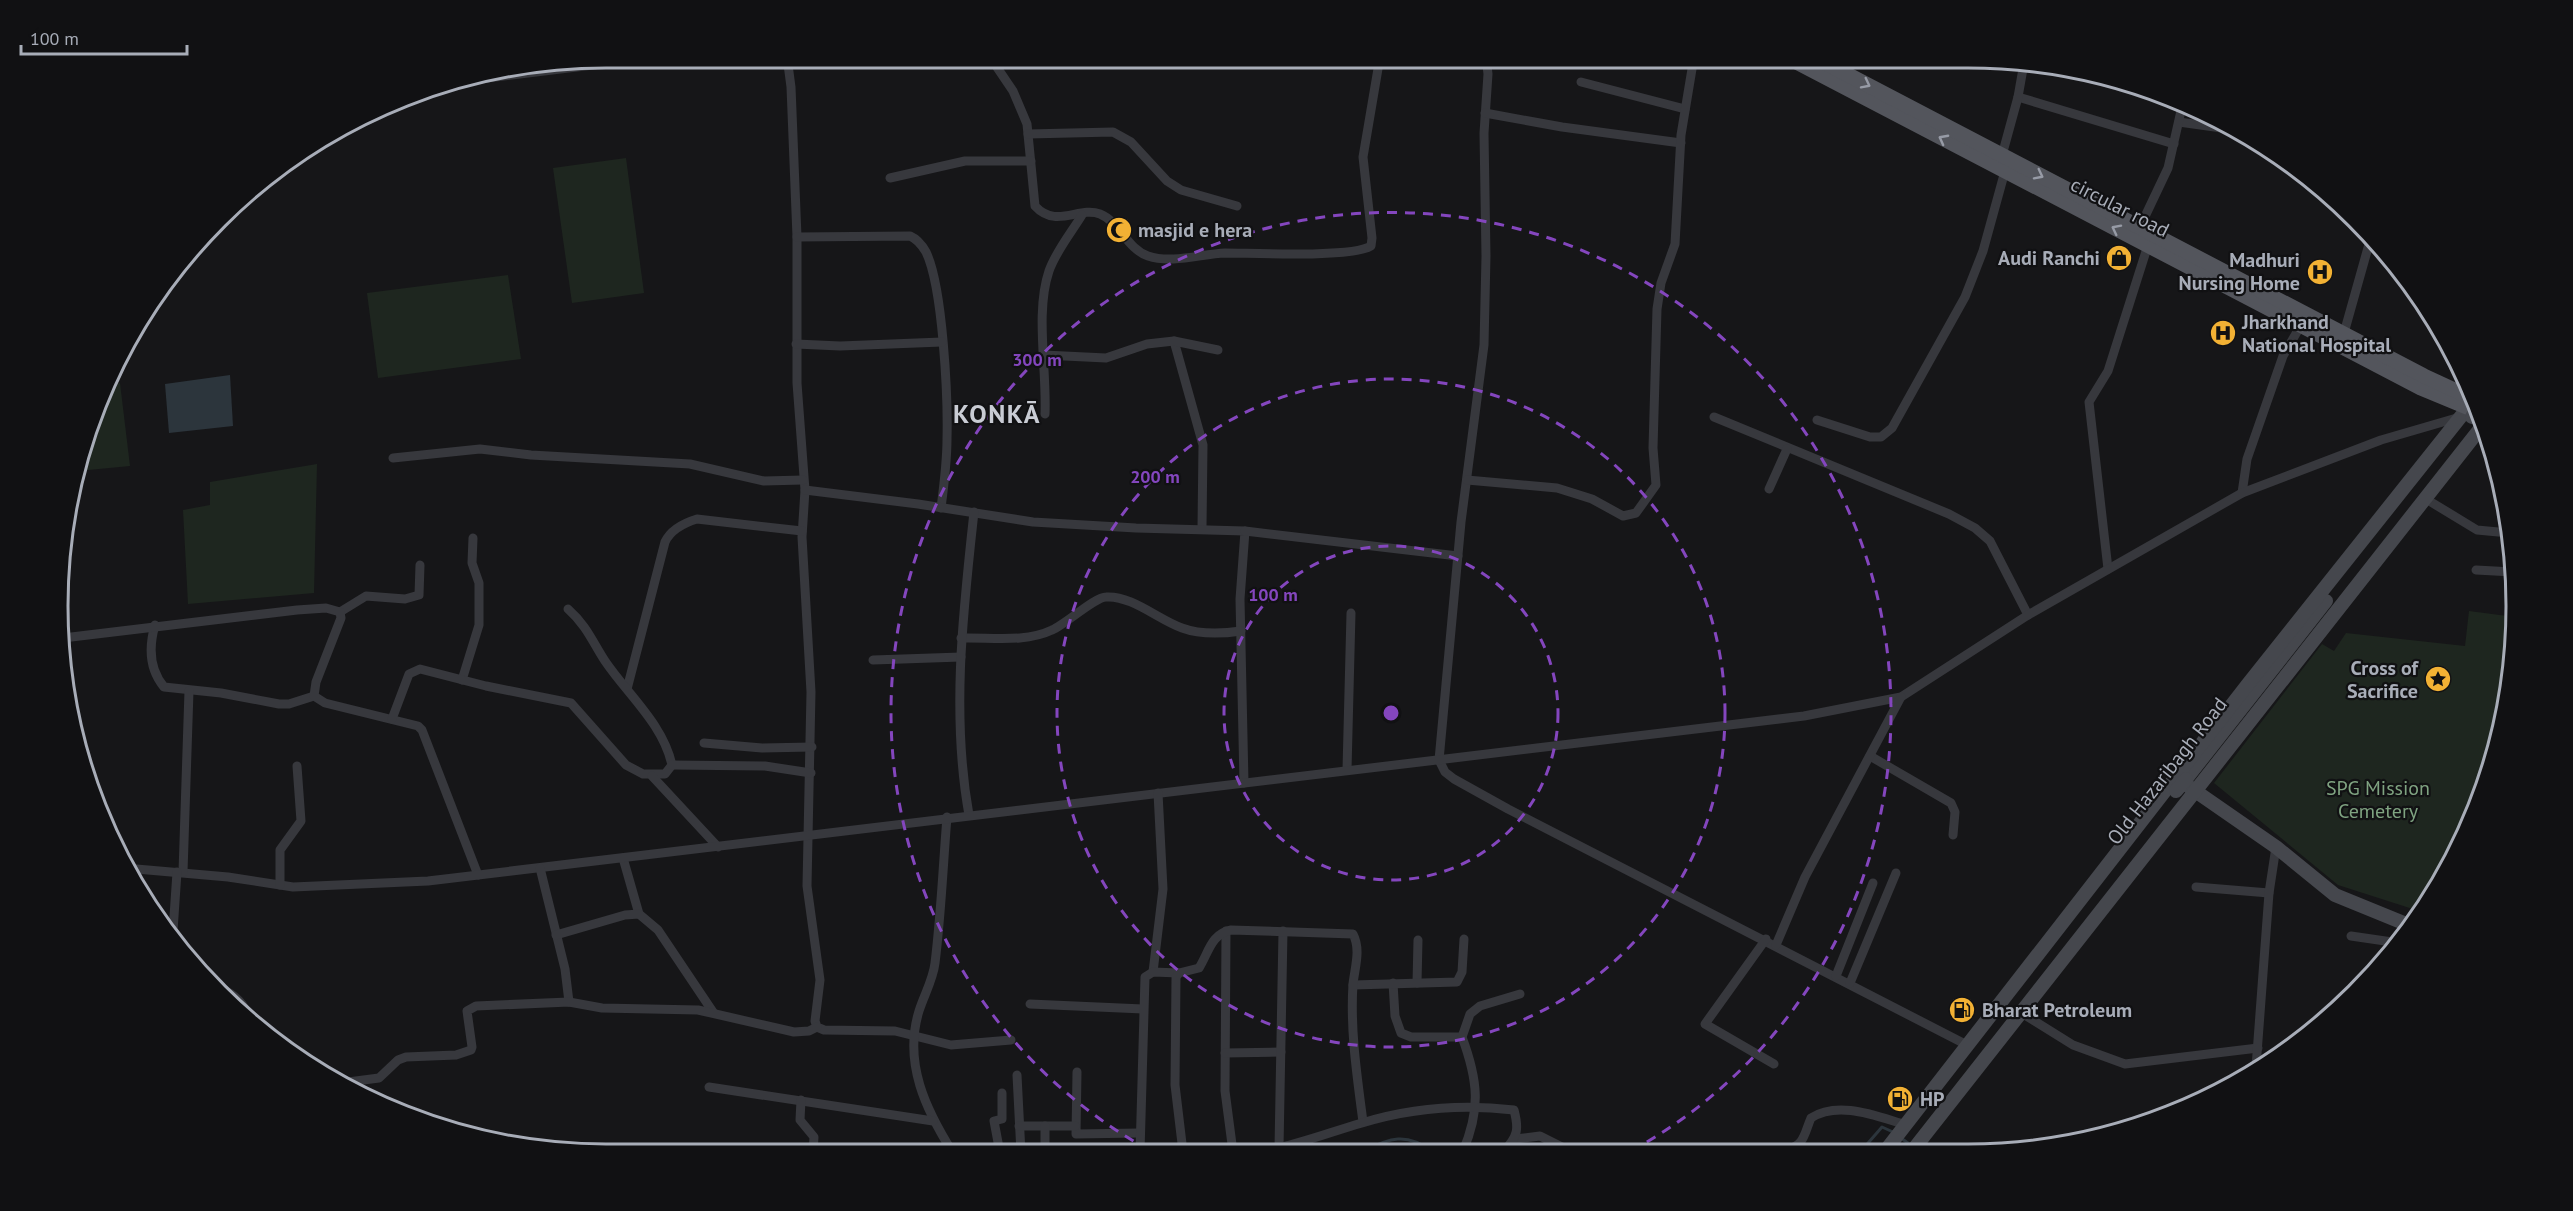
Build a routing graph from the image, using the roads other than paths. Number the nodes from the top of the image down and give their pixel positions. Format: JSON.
{"nodes":[{"id":1,"x":789,"y":68,"type":"edge"},
{"id":2,"x":997,"y":68,"type":"edge"},
{"id":3,"x":1378,"y":68,"type":"edge"},
{"id":4,"x":1487,"y":68,"type":"edge"},
{"id":5,"x":1692,"y":68,"type":"edge"},
{"id":6,"x":1809,"y":68,"type":"edge"},
{"id":7,"x":1833,"y":68,"type":"edge"},
{"id":8,"x":2023,"y":71,"type":"edge"},
{"id":9,"x":1581,"y":82,"type":"dead end"},
{"id":10,"x":2018,"y":96,"type":"junction"},
{"id":11,"x":1685,"y":109,"type":"junction"},
{"id":12,"x":2181,"y":112,"type":"edge"},
{"id":13,"x":1485,"y":113,"type":"junction"},
{"id":14,"x":2179,"y":122,"type":"junction"},
{"id":15,"x":2211,"y":127,"type":"edge"},
{"id":16,"x":1029,"y":134,"type":"junction"},
{"id":17,"x":1681,"y":143,"type":"junction"},
{"id":18,"x":2174,"y":144,"type":"junction"},
{"id":19,"x":1031,"y":161,"type":"junction"},
{"id":20,"x":2002,"y":165,"type":"junction"},
{"id":21,"x":890,"y":178,"type":"dead end"},
{"id":22,"x":1237,"y":206,"type":"dead end"},
{"id":23,"x":1082,"y":215,"type":"junction"},
{"id":24,"x":2140,"y":227,"type":"junction"},
{"id":25,"x":797,"y":237,"type":"junction"},
{"id":26,"x":2148,"y":245,"type":"junction"},
{"id":27,"x":2368,"y":247,"type":"edge"},
{"id":28,"x":2301,"y":325,"type":"junction"},
{"id":29,"x":2344,"y":333,"type":"junction"},
{"id":30,"x":1174,"y":341,"type":"junction"},
{"id":31,"x":942,"y":342,"type":"junction"},
{"id":32,"x":796,"y":344,"type":"junction"},
{"id":33,"x":1218,"y":350,"type":"dead end"},
{"id":34,"x":1044,"y":355,"type":"junction"},
{"id":35,"x":2466,"y":404,"type":"edge"},
{"id":36,"x":2468,"y":407,"type":"edge"},
{"id":37,"x":2470,"y":413,"type":"edge"},
{"id":38,"x":1045,"y":414,"type":"dead end"},
{"id":39,"x":2471,"y":416,"type":"edge"},
{"id":40,"x":1714,"y":417,"type":"dead end"},
{"id":41,"x":2471,"y":417,"type":"edge"},
{"id":42,"x":2471,"y":418,"type":"edge"},
{"id":43,"x":1817,"y":420,"type":"dead end"},
{"id":44,"x":1787,"y":449,"type":"junction"},
{"id":45,"x":393,"y":458,"type":"dead end"},
{"id":46,"x":1467,"y":480,"type":"junction"},
{"id":47,"x":804,"y":485,"type":"junction"},
{"id":48,"x":1769,"y":489,"type":"dead end"},
{"id":49,"x":2242,"y":493,"type":"junction"},
{"id":50,"x":2426,"y":499,"type":"junction"},
{"id":51,"x":941,"y":508,"type":"junction"},
{"id":52,"x":974,"y":512,"type":"junction"},
{"id":53,"x":1202,"y":528,"type":"junction"},
{"id":54,"x":802,"y":531,"type":"junction"},
{"id":55,"x":1245,"y":531,"type":"junction"},
{"id":56,"x":2501,"y":532,"type":"edge"},
{"id":57,"x":473,"y":538,"type":"dead end"},
{"id":58,"x":1458,"y":556,"type":"junction"},
{"id":59,"x":420,"y":565,"type":"dead end"},
{"id":60,"x":2108,"y":569,"type":"junction"},
{"id":61,"x":2476,"y":570,"type":"dead end"},
{"id":62,"x":2504,"y":572,"type":"edge"},
{"id":63,"x":568,"y":609,"type":"dead end"},
{"id":64,"x":340,"y":612,"type":"junction"},
{"id":65,"x":1352,"y":613,"type":"dead end"},
{"id":66,"x":2028,"y":615,"type":"junction"},
{"id":67,"x":155,"y":625,"type":"junction"},
{"id":68,"x":1241,"y":631,"type":"junction"},
{"id":69,"x":69,"y":637,"type":"edge"},
{"id":70,"x":961,"y":638,"type":"junction"},
{"id":71,"x":961,"y":657,"type":"junction"},
{"id":72,"x":873,"y":660,"type":"dead end"},
{"id":73,"x":462,"y":680,"type":"junction"},
{"id":74,"x":627,"y":689,"type":"junction"},
{"id":75,"x":189,"y":691,"type":"junction"},
{"id":76,"x":314,"y":696,"type":"junction"},
{"id":77,"x":1901,"y":697,"type":"junction"},
{"id":78,"x":392,"y":719,"type":"junction"},
{"id":79,"x":704,"y":744,"type":"dead end"},
{"id":80,"x":812,"y":747,"type":"junction"},
{"id":81,"x":1870,"y":756,"type":"junction"},
{"id":82,"x":1439,"y":760,"type":"junction"},
{"id":83,"x":672,"y":765,"type":"junction"},
{"id":84,"x":297,"y":766,"type":"dead end"},
{"id":85,"x":1347,"y":771,"type":"junction"},
{"id":86,"x":811,"y":773,"type":"junction"},
{"id":87,"x":652,"y":776,"type":"junction"},
{"id":88,"x":1244,"y":783,"type":"junction"},
{"id":89,"x":2184,"y":786,"type":"junction"},
{"id":90,"x":1158,"y":793,"type":"junction"},
{"id":91,"x":969,"y":814,"type":"junction"},
{"id":92,"x":947,"y":817,"type":"junction"},
{"id":93,"x":1953,"y":835,"type":"dead end"},
{"id":94,"x":807,"y":836,"type":"junction"},
{"id":95,"x":718,"y":847,"type":"junction"},
{"id":96,"x":2276,"y":847,"type":"junction"},
{"id":97,"x":623,"y":858,"type":"junction"},
{"id":98,"x":540,"y":868,"type":"junction"},
{"id":99,"x":137,"y":869,"type":"edge"},
{"id":100,"x":180,"y":872,"type":"junction"},
{"id":101,"x":1896,"y":873,"type":"dead end"},
{"id":102,"x":478,"y":875,"type":"junction"},
{"id":103,"x":1872,"y":883,"type":"dead end"},
{"id":104,"x":280,"y":885,"type":"junction"},
{"id":105,"x":2196,"y":887,"type":"dead end"},
{"id":106,"x":2269,"y":893,"type":"junction"},
{"id":107,"x":639,"y":914,"type":"junction"},
{"id":108,"x":2402,"y":923,"type":"edge"},
{"id":109,"x":174,"y":926,"type":"edge"},
{"id":110,"x":1226,"y":931,"type":"junction"},
{"id":111,"x":1282,"y":931,"type":"junction"},
{"id":112,"x":556,"y":935,"type":"junction"},
{"id":113,"x":2351,"y":936,"type":"dead end"},
{"id":114,"x":1464,"y":939,"type":"dead end"},
{"id":115,"x":1766,"y":939,"type":"junction"},
{"id":116,"x":1418,"y":940,"type":"dead end"},
{"id":117,"x":2387,"y":941,"type":"edge"},
{"id":118,"x":1776,"y":945,"type":"junction"},
{"id":119,"x":1153,"y":972,"type":"junction"},
{"id":120,"x":1179,"y":973,"type":"junction"},
{"id":121,"x":1836,"y":976,"type":"junction"},
{"id":122,"x":1417,"y":982,"type":"junction"},
{"id":123,"x":1393,"y":983,"type":"junction"},
{"id":124,"x":1850,"y":983,"type":"junction"},
{"id":125,"x":1353,"y":985,"type":"junction"},
{"id":126,"x":1520,"y":994,"type":"dead end"},
{"id":127,"x":568,"y":1002,"type":"junction"},
{"id":128,"x":1030,"y":1004,"type":"dead end"},
{"id":129,"x":1143,"y":1009,"type":"junction"},
{"id":130,"x":713,"y":1012,"type":"junction"},
{"id":131,"x":2020,"y":1012,"type":"junction"},
{"id":132,"x":817,"y":1027,"type":"junction"},
{"id":133,"x":914,"y":1035,"type":"junction"},
{"id":134,"x":1462,"y":1037,"type":"junction"},
{"id":135,"x":1011,"y":1040,"type":"dead end"},
{"id":136,"x":1967,"y":1045,"type":"junction"},
{"id":137,"x":2258,"y":1048,"type":"junction"},
{"id":138,"x":1281,"y":1052,"type":"junction"},
{"id":139,"x":1225,"y":1053,"type":"junction"},
{"id":140,"x":2257,"y":1058,"type":"edge"},
{"id":141,"x":1774,"y":1064,"type":"dead end"},
{"id":142,"x":1077,"y":1072,"type":"dead end"},
{"id":143,"x":1017,"y":1075,"type":"dead end"},
{"id":144,"x":355,"y":1081,"type":"edge"},
{"id":145,"x":709,"y":1087,"type":"dead end"},
{"id":146,"x":1002,"y":1093,"type":"dead end"},
{"id":147,"x":801,"y":1100,"type":"junction"},
{"id":148,"x":1476,"y":1107,"type":"junction"},
{"id":149,"x":933,"y":1121,"type":"junction"},
{"id":150,"x":1363,"y":1122,"type":"junction"},
{"id":151,"x":1019,"y":1126,"type":"junction"},
{"id":152,"x":1045,"y":1126,"type":"junction"},
{"id":153,"x":1075,"y":1126,"type":"junction"},
{"id":154,"x":1139,"y":1133,"type":"junction"},
{"id":155,"x":1515,"y":1139,"type":"junction"},
{"id":156,"x":1903,"y":1142,"type":"edge"},
{"id":157,"x":814,"y":1144,"type":"edge"},
{"id":158,"x":947,"y":1144,"type":"edge"},
{"id":159,"x":998,"y":1144,"type":"edge"},
{"id":160,"x":1020,"y":1144,"type":"edge"},
{"id":161,"x":1045,"y":1144,"type":"edge"},
{"id":162,"x":1140,"y":1144,"type":"edge"},
{"id":163,"x":1182,"y":1144,"type":"edge"},
{"id":164,"x":1231,"y":1144,"type":"edge"},
{"id":165,"x":1279,"y":1144,"type":"edge"},
{"id":166,"x":1292,"y":1144,"type":"edge"},
{"id":167,"x":1465,"y":1144,"type":"edge"},
{"id":168,"x":1510,"y":1144,"type":"edge"},
{"id":169,"x":1555,"y":1144,"type":"edge"},
{"id":170,"x":1800,"y":1144,"type":"edge"}],
"edges":[{"from":1,"to":25,"type":"street"},
{"from":2,"to":16,"type":"street"},
{"from":3,"to":23,"type":"street"},
{"from":4,"to":13,"type":"street"},
{"from":5,"to":11,"type":"street"},
{"from":20,"to":6,"type":"main road","name":"circular road","one_way":true},
{"from":7,"to":20,"type":"main road","name":"circular road","one_way":true},
{"from":8,"to":10,"type":"street"},
{"from":9,"to":11,"type":"street"},
{"from":10,"to":18,"type":"street"},
{"from":10,"to":20,"type":"street"},
{"from":11,"to":17,"type":"street"},
{"from":12,"to":14,"type":"street"},
{"from":13,"to":17,"type":"street"},
{"from":13,"to":46,"type":"street"},
{"from":14,"to":15,"type":"street"},
{"from":14,"to":18,"type":"street"},
{"from":16,"to":19,"type":"street"},
{"from":16,"to":22,"type":"street"},
{"from":17,"to":46,"type":"street"},
{"from":18,"to":24,"type":"street"},
{"from":19,"to":21,"type":"street"},
{"from":19,"to":23,"type":"street"},
{"from":20,"to":24,"type":"main road","name":"circular road","one_way":true},
{"from":26,"to":20,"type":"main road","name":"circular road","one_way":true},
{"from":20,"to":43,"type":"street"},
{"from":23,"to":34,"type":"street"},
{"from":24,"to":29,"type":"main road","name":"circular road"},
{"from":25,"to":31,"type":"street"},
{"from":25,"to":32,"type":"street"},
{"from":26,"to":28,"type":"main road","name":"circular road"},
{"from":26,"to":60,"type":"street"},
{"from":27,"to":29,"type":"street"},
{"from":28,"to":36,"type":"main road","name":"circular road"},
{"from":28,"to":49,"type":"street"},
{"from":29,"to":35,"type":"main road","name":"circular road"},
{"from":30,"to":33,"type":"street"},
{"from":30,"to":34,"type":"street"},
{"from":30,"to":53,"type":"street"},
{"from":31,"to":32,"type":"street"},
{"from":31,"to":51,"type":"street"},
{"from":32,"to":47,"type":"street"},
{"from":34,"to":38,"type":"street"},
{"from":37,"to":49,"type":"street"},
{"from":39,"to":89,"type":"street","name":"Old Hazaribagh Road"},
{"from":40,"to":44,"type":"street"},
{"from":41,"to":89,"type":"street","name":"Old Hazaribagh Road"},
{"from":42,"to":50,"type":"street"},
{"from":44,"to":48,"type":"street"},
{"from":44,"to":66,"type":"street"},
{"from":45,"to":47,"type":"street"},
{"from":46,"to":58,"type":"street"},
{"from":47,"to":51,"type":"street"},
{"from":47,"to":54,"type":"street"},
{"from":49,"to":60,"type":"street"},
{"from":50,"to":56,"type":"street"},
{"from":50,"to":89,"type":"street"},
{"from":51,"to":52,"type":"street"},
{"from":52,"to":53,"type":"street"},
{"from":52,"to":70,"type":"street"},
{"from":53,"to":55,"type":"street"},
{"from":54,"to":74,"type":"street"},
{"from":54,"to":80,"type":"street"},
{"from":55,"to":58,"type":"street"},
{"from":55,"to":68,"type":"street"},
{"from":57,"to":73,"type":"street"},
{"from":58,"to":82,"type":"street"},
{"from":59,"to":64,"type":"street"},
{"from":60,"to":66,"type":"street"},
{"from":61,"to":62,"type":"street"},
{"from":63,"to":74,"type":"street"},
{"from":64,"to":67,"type":"street"},
{"from":64,"to":76,"type":"street"},
{"from":65,"to":85,"type":"street"},
{"from":66,"to":77,"type":"street"},
{"from":67,"to":69,"type":"street"},
{"from":67,"to":75,"type":"street"},
{"from":68,"to":70,"type":"street"},
{"from":68,"to":88,"type":"street"},
{"from":70,"to":71,"type":"street"},
{"from":71,"to":72,"type":"street"},
{"from":71,"to":91,"type":"street"},
{"from":73,"to":78,"type":"street"},
{"from":73,"to":87,"type":"street"},
{"from":74,"to":83,"type":"street"},
{"from":75,"to":76,"type":"street"},
{"from":75,"to":100,"type":"street"},
{"from":76,"to":78,"type":"street"},
{"from":77,"to":81,"type":"street"},
{"from":77,"to":82,"type":"street"},
{"from":78,"to":102,"type":"street"},
{"from":79,"to":80,"type":"street"},
{"from":80,"to":86,"type":"street"},
{"from":81,"to":93,"type":"street"},
{"from":81,"to":118,"type":"street"},
{"from":82,"to":85,"type":"street"},
{"from":82,"to":115,"type":"street"},
{"from":83,"to":86,"type":"street"},
{"from":83,"to":87,"type":"street"},
{"from":84,"to":104,"type":"street"},
{"from":85,"to":88,"type":"street"},
{"from":86,"to":94,"type":"street"},
{"from":87,"to":95,"type":"street"},
{"from":88,"to":90,"type":"street"},
{"from":89,"to":96,"type":"street"},
{"from":89,"to":131,"type":"street"},
{"from":89,"to":136,"type":"street"},
{"from":89,"to":156,"type":"street","name":"Old Hazaribagh Road"},
{"from":90,"to":91,"type":"street"},
{"from":90,"to":119,"type":"street"},
{"from":91,"to":92,"type":"street"},
{"from":92,"to":94,"type":"street"},
{"from":92,"to":133,"type":"street"},
{"from":94,"to":95,"type":"street"},
{"from":94,"to":132,"type":"street"},
{"from":95,"to":97,"type":"street"},
{"from":96,"to":106,"type":"street"},
{"from":96,"to":108,"type":"street"},
{"from":97,"to":98,"type":"street"},
{"from":97,"to":107,"type":"street"},
{"from":98,"to":102,"type":"street"},
{"from":98,"to":112,"type":"street"},
{"from":99,"to":100,"type":"street"},
{"from":100,"to":104,"type":"street"},
{"from":100,"to":109,"type":"street"},
{"from":101,"to":124,"type":"street"},
{"from":102,"to":104,"type":"street"},
{"from":103,"to":121,"type":"street"},
{"from":105,"to":106,"type":"street"},
{"from":106,"to":137,"type":"street"},
{"from":107,"to":112,"type":"street"},
{"from":107,"to":130,"type":"street"},
{"from":110,"to":111,"type":"street"},
{"from":110,"to":120,"type":"street"},
{"from":110,"to":139,"type":"street"},
{"from":111,"to":125,"type":"street"},
{"from":111,"to":138,"type":"street"},
{"from":112,"to":127,"type":"street"},
{"from":113,"to":117,"type":"street"},
{"from":114,"to":122,"type":"street"},
{"from":115,"to":118,"type":"street"},
{"from":115,"to":141,"type":"street"},
{"from":116,"to":122,"type":"street"},
{"from":118,"to":121,"type":"street"},
{"from":119,"to":120,"type":"street"},
{"from":119,"to":129,"type":"street"},
{"from":120,"to":163,"type":"street"},
{"from":121,"to":124,"type":"street"},
{"from":122,"to":123,"type":"street"},
{"from":123,"to":125,"type":"street"},
{"from":123,"to":134,"type":"street"},
{"from":124,"to":136,"type":"street"},
{"from":125,"to":150,"type":"street"},
{"from":126,"to":134,"type":"street"},
{"from":127,"to":130,"type":"street"},
{"from":127,"to":144,"type":"street"},
{"from":128,"to":129,"type":"street"},
{"from":129,"to":154,"type":"street"},
{"from":130,"to":132,"type":"street"},
{"from":131,"to":137,"type":"street"},
{"from":131,"to":156,"type":"street"},
{"from":132,"to":133,"type":"street"},
{"from":133,"to":135,"type":"street"},
{"from":133,"to":149,"type":"street"},
{"from":134,"to":148,"type":"street"},
{"from":136,"to":156,"type":"street"},
{"from":137,"to":140,"type":"street"},
{"from":138,"to":139,"type":"street"},
{"from":138,"to":165,"type":"street"},
{"from":139,"to":164,"type":"street"},
{"from":142,"to":153,"type":"street"},
{"from":143,"to":151,"type":"street"},
{"from":145,"to":147,"type":"street"},
{"from":146,"to":159,"type":"street"},
{"from":147,"to":149,"type":"street"},
{"from":147,"to":157,"type":"street"},
{"from":148,"to":150,"type":"street"},
{"from":148,"to":155,"type":"street"},
{"from":148,"to":167,"type":"street"},
{"from":149,"to":158,"type":"street"},
{"from":150,"to":166,"type":"street"},
{"from":151,"to":152,"type":"street"},
{"from":151,"to":160,"type":"street"},
{"from":152,"to":153,"type":"street"},
{"from":152,"to":161,"type":"street"},
{"from":153,"to":154,"type":"street"},
{"from":154,"to":162,"type":"street"},
{"from":155,"to":168,"type":"street"},
{"from":155,"to":169,"type":"street"},
{"from":156,"to":170,"type":"street"}]}
